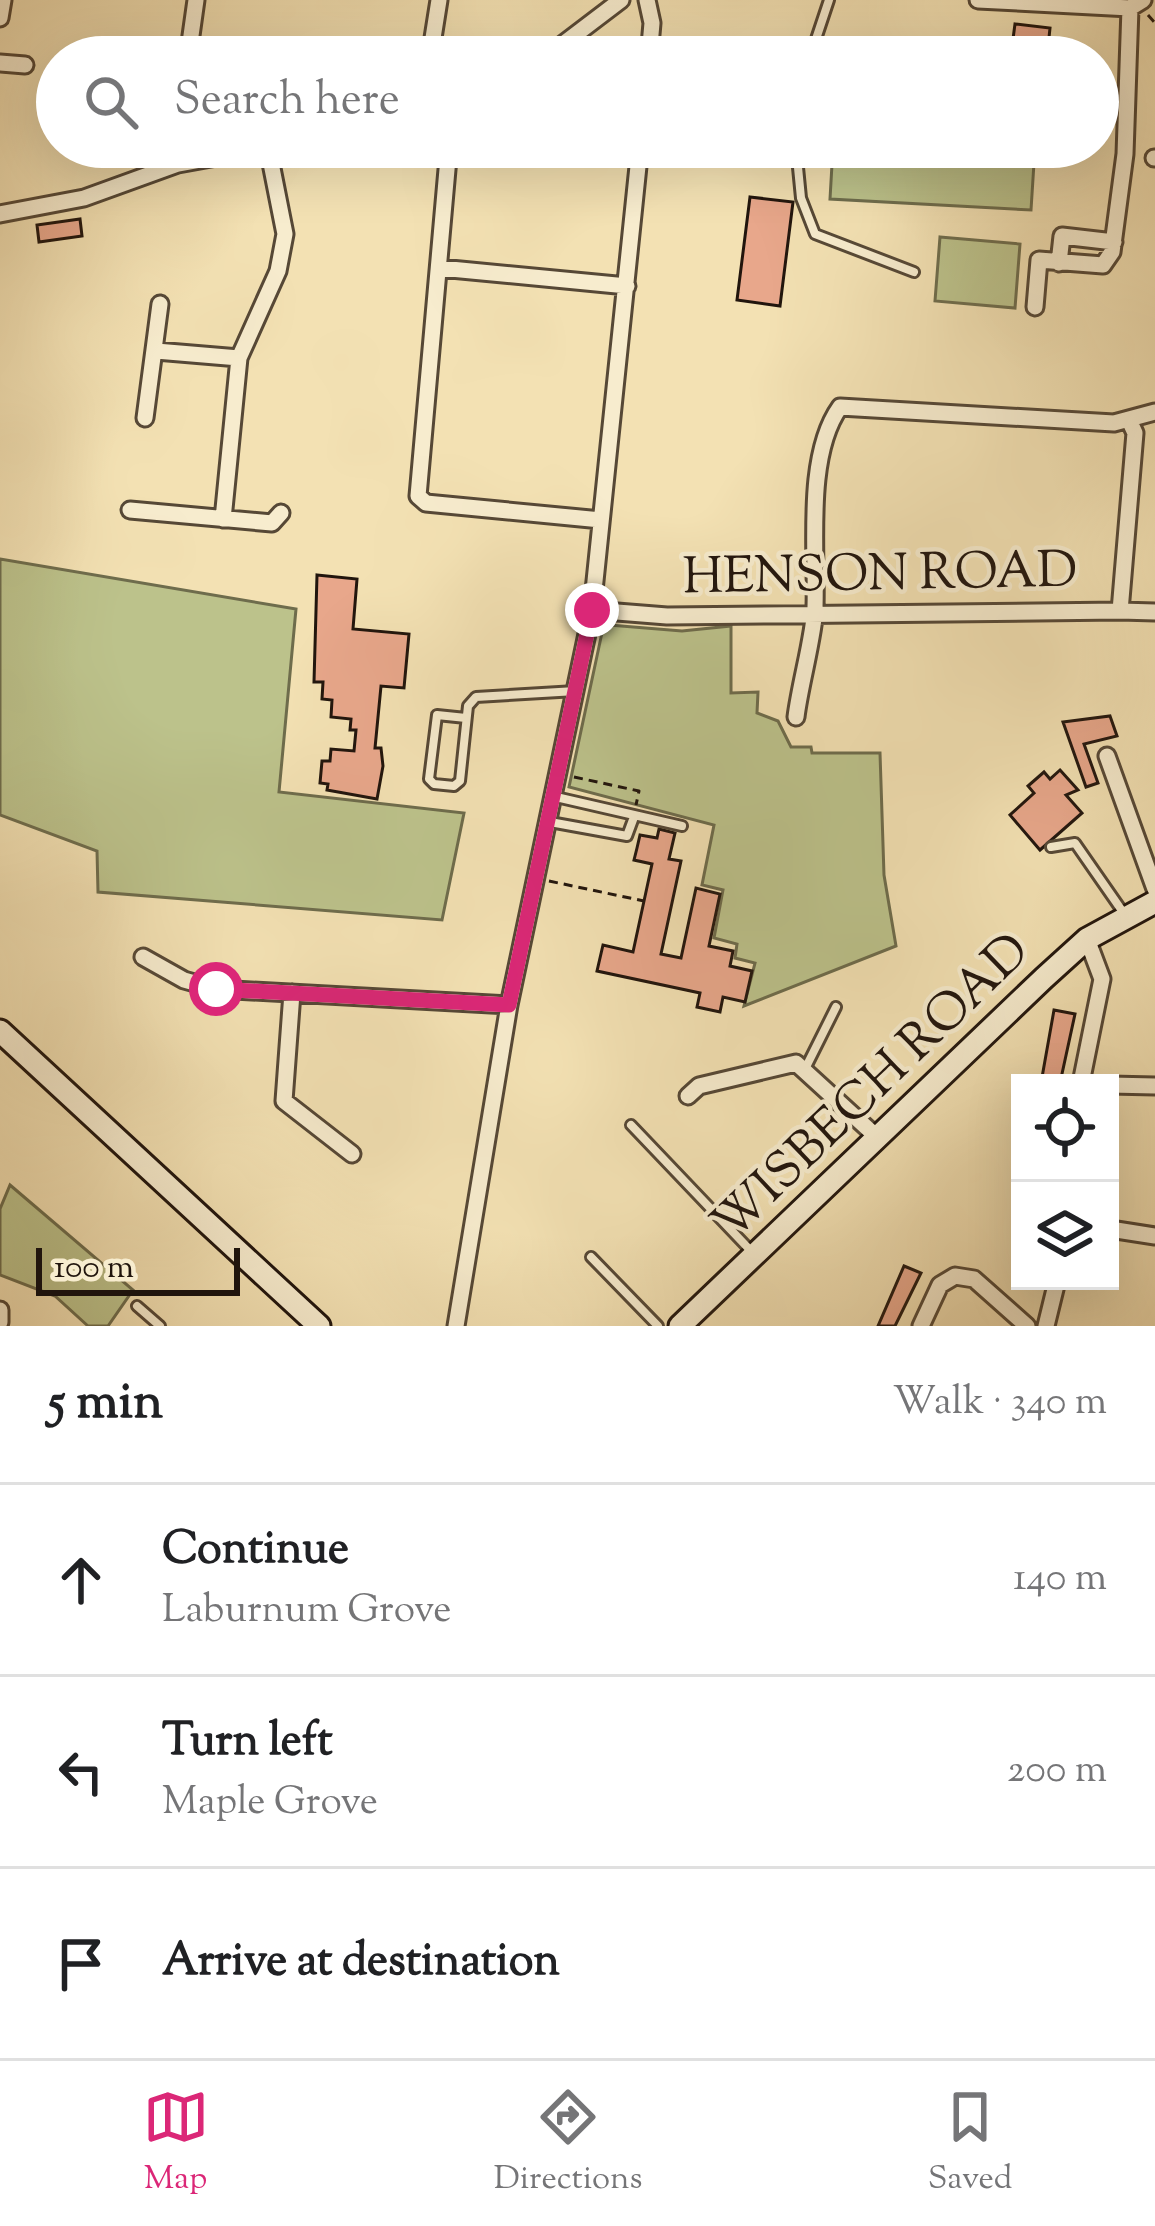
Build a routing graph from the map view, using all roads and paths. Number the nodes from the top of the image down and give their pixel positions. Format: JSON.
{"nodes":[{"id":1,"x":3,"y":0,"type":"edge"},
{"id":2,"x":196,"y":0,"type":"edge"},
{"id":3,"x":439,"y":0,"type":"edge"},
{"id":4,"x":621,"y":0,"type":"edge"},
{"id":5,"x":646,"y":0,"type":"edge"},
{"id":6,"x":830,"y":0,"type":"edge"},
{"id":7,"x":978,"y":0,"type":"edge"},
{"id":8,"x":1136,"y":4,"type":"edge"},
{"id":9,"x":0,"y":18,"type":"edge"},
{"id":10,"x":191,"y":36,"type":"edge"},
{"id":11,"x":433,"y":36,"type":"edge"},
{"id":12,"x":574,"y":36,"type":"edge"},
{"id":13,"x":651,"y":36,"type":"edge"},
{"id":14,"x":817,"y":36,"type":"edge"},
{"id":15,"x":0,"y":63,"type":"edge"},
{"id":16,"x":25,"y":65,"type":"dead end"},
{"id":17,"x":150,"y":168,"type":"edge"},
{"id":18,"x":274,"y":168,"type":"edge"},
{"id":19,"x":447,"y":168,"type":"edge"},
{"id":20,"x":638,"y":168,"type":"edge"},
{"id":21,"x":798,"y":168,"type":"edge"},
{"id":22,"x":0,"y":214,"type":"edge"},
{"id":23,"x":1114,"y":242,"type":"junction"},
{"id":24,"x":1059,"y":262,"type":"junction"},
{"id":25,"x":440,"y":268,"type":"junction"},
{"id":26,"x":914,"y":272,"type":"dead end"},
{"id":27,"x":627,"y":286,"type":"junction"},
{"id":28,"x":160,"y":304,"type":"dead end"},
{"id":29,"x":1034,"y":307,"type":"dead end"},
{"id":30,"x":156,"y":351,"type":"junction"},
{"id":31,"x":239,"y":358,"type":"junction"},
{"id":32,"x":1155,"y":412,"type":"edge"},
{"id":33,"x":145,"y":418,"type":"dead end"},
{"id":34,"x":1129,"y":420,"type":"junction"},
{"id":35,"x":130,"y":510,"type":"dead end"},
{"id":36,"x":281,"y":513,"type":"dead end"},
{"id":37,"x":223,"y":519,"type":"junction"},
{"id":38,"x":602,"y":520,"type":"junction"},
{"id":39,"x":592,"y":610,"type":"junction"},
{"id":40,"x":1120,"y":611,"type":"junction"},
{"id":41,"x":815,"y":612,"type":"junction"},
{"id":42,"x":1155,"y":612,"type":"edge"},
{"id":43,"x":578,"y":691,"type":"junction"},
{"id":44,"x":796,"y":716,"type":"dead end"},
{"id":45,"x":466,"y":718,"type":"junction"},
{"id":46,"x":1107,"y":756,"type":"dead end"},
{"id":47,"x":560,"y":775,"type":"junction"},
{"id":48,"x":556,"y":797,"type":"junction"},
{"id":49,"x":635,"y":817,"type":"junction"},
{"id":50,"x":550,"y":822,"type":"junction"},
{"id":51,"x":682,"y":826,"type":"dead end"},
{"id":52,"x":1051,"y":847,"type":"dead end"},
{"id":53,"x":547,"y":881,"type":"dead end"},
{"id":54,"x":1155,"y":889,"type":"edge"},
{"id":55,"x":644,"y":901,"type":"dead end"},
{"id":56,"x":1155,"y":902,"type":"edge"},
{"id":57,"x":1124,"y":915,"type":"junction"},
{"id":58,"x":1087,"y":939,"type":"junction"},
{"id":59,"x":143,"y":957,"type":"dead end"},
{"id":60,"x":292,"y":993,"type":"junction"},
{"id":61,"x":509,"y":1005,"type":"junction"},
{"id":62,"x":836,"y":1007,"type":"dead end"},
{"id":63,"x":0,"y":1031,"type":"edge"},
{"id":64,"x":806,"y":1067,"type":"junction"},
{"id":65,"x":1083,"y":1074,"type":"edge"},
{"id":66,"x":1119,"y":1085,"type":"edge"},
{"id":67,"x":1155,"y":1086,"type":"edge"},
{"id":68,"x":688,"y":1096,"type":"dead end"},
{"id":69,"x":631,"y":1125,"type":"dead end"},
{"id":70,"x":878,"y":1138,"type":"junction"},
{"id":71,"x":352,"y":1154,"type":"dead end"},
{"id":72,"x":1119,"y":1230,"type":"edge"},
{"id":73,"x":1155,"y":1236,"type":"edge"},
{"id":74,"x":591,"y":1257,"type":"dead end"},
{"id":75,"x":757,"y":1257,"type":"junction"},
{"id":76,"x":1055,"y":1290,"type":"edge"},
{"id":77,"x":137,"y":1306,"type":"dead end"},
{"id":78,"x":0,"y":1310,"type":"edge"},
{"id":79,"x":0,"y":1322,"type":"edge"},
{"id":80,"x":160,"y":1326,"type":"edge"},
{"id":81,"x":319,"y":1326,"type":"edge"},
{"id":82,"x":456,"y":1326,"type":"edge"},
{"id":83,"x":658,"y":1326,"type":"edge"},
{"id":84,"x":680,"y":1326,"type":"edge"},
{"id":85,"x":921,"y":1326,"type":"edge"},
{"id":86,"x":1027,"y":1326,"type":"edge"},
{"id":87,"x":1046,"y":1326,"type":"edge"}],
"edges":[{"from":1,"to":9,"type":"street"},
{"from":2,"to":10,"type":"street"},
{"from":3,"to":11,"type":"street"},
{"from":4,"to":12,"type":"street"},
{"from":5,"to":13,"type":"street"},
{"from":6,"to":14,"type":"lane"},
{"from":7,"to":8,"type":"street"},
{"from":8,"to":23,"type":"street"},
{"from":15,"to":16,"type":"street"},
{"from":17,"to":22,"type":"street"},
{"from":18,"to":31,"type":"street"},
{"from":19,"to":25,"type":"street"},
{"from":20,"to":27,"type":"street"},
{"from":21,"to":26,"type":"lane"},
{"from":23,"to":24,"type":"street"},
{"from":23,"to":24,"type":"street"},
{"from":24,"to":29,"type":"street"},
{"from":25,"to":27,"type":"street"},
{"from":25,"to":38,"type":"street"},
{"from":27,"to":38,"type":"street"},
{"from":28,"to":30,"type":"street"},
{"from":30,"to":31,"type":"street"},
{"from":30,"to":33,"type":"street"},
{"from":31,"to":37,"type":"street"},
{"from":32,"to":34,"type":"street"},
{"from":34,"to":40,"type":"street","name":"HENSON ROAD"},
{"from":34,"to":41,"type":"street"},
{"from":35,"to":37,"type":"street"},
{"from":36,"to":37,"type":"street"},
{"from":38,"to":39,"type":"street"},
{"from":39,"to":41,"type":"street","name":"HENSON ROAD"},
{"from":39,"to":43,"type":"street"},
{"from":40,"to":41,"type":"street","name":"HENSON ROAD"},
{"from":40,"to":42,"type":"street"},
{"from":41,"to":44,"type":"street"},
{"from":43,"to":45,"type":"lane"},
{"from":43,"to":47,"type":"street"},
{"from":45,"to":45,"type":"lane"},
{"from":46,"to":54,"type":"street"},
{"from":47,"to":48,"type":"street"},
{"from":47,"to":49,"type":"path"},
{"from":48,"to":49,"type":"lane"},
{"from":48,"to":50,"type":"street"},
{"from":49,"to":50,"type":"lane"},
{"from":49,"to":51,"type":"lane"},
{"from":50,"to":61,"type":"street"},
{"from":52,"to":57,"type":"lane"},
{"from":53,"to":55,"type":"path"},
{"from":56,"to":57,"type":"main road","name":"WISBECH ROAD"},
{"from":57,"to":58,"type":"main road","name":"WISBECH ROAD"},
{"from":58,"to":65,"type":"street"},
{"from":58,"to":70,"type":"main road","name":"WISBECH ROAD"},
{"from":59,"to":60,"type":"street"},
{"from":60,"to":61,"type":"street"},
{"from":60,"to":71,"type":"street"},
{"from":61,"to":82,"type":"street"},
{"from":62,"to":64,"type":"lane"},
{"from":63,"to":81,"type":"main road"},
{"from":64,"to":68,"type":"street"},
{"from":64,"to":70,"type":"street"},
{"from":66,"to":67,"type":"street"},
{"from":69,"to":75,"type":"lane"},
{"from":70,"to":75,"type":"main road","name":"WISBECH ROAD"},
{"from":72,"to":73,"type":"street"},
{"from":74,"to":83,"type":"lane"},
{"from":75,"to":84,"type":"main road","name":"WISBECH ROAD"},
{"from":76,"to":87,"type":"street"},
{"from":77,"to":80,"type":"lane"},
{"from":78,"to":79,"type":"street"},
{"from":85,"to":86,"type":"street"}]}
